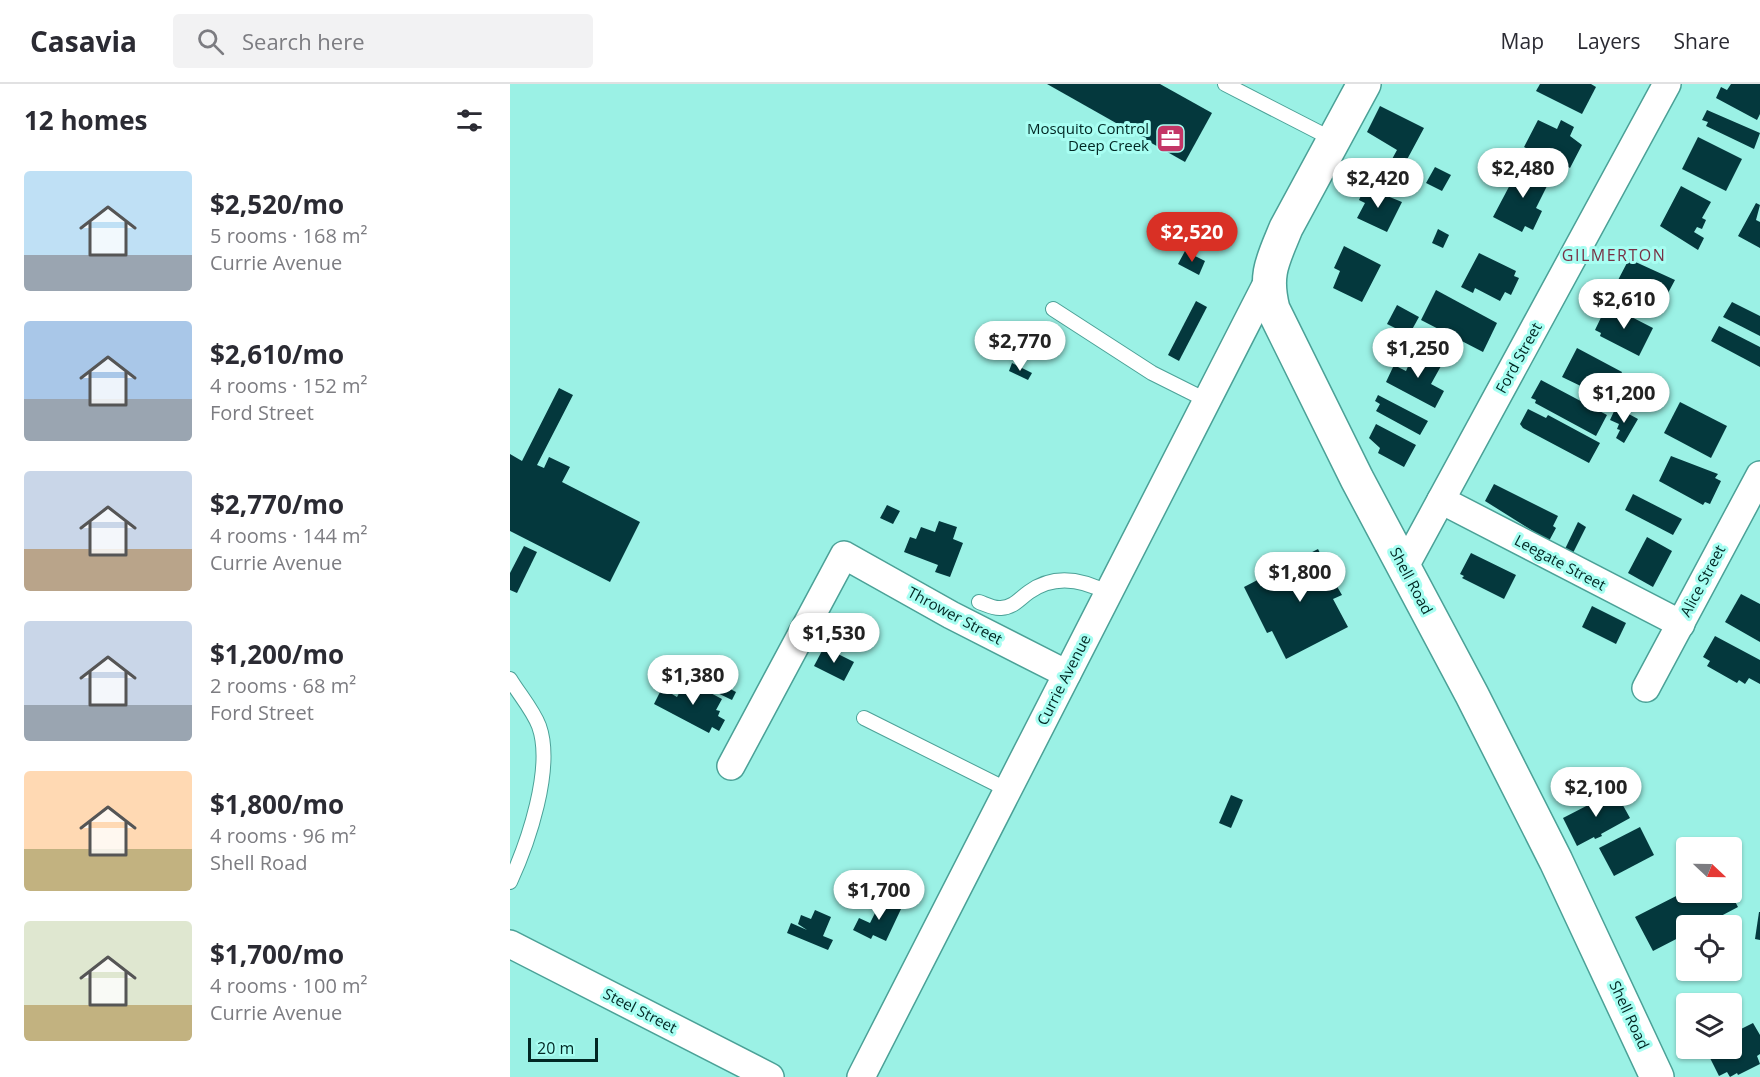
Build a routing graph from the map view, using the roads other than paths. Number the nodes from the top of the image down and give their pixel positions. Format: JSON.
{"nodes":[{"id":1,"x":1225,"y":84,"type":"edge"},
{"id":2,"x":1364,"y":84,"type":"edge"},
{"id":3,"x":1667,"y":84,"type":"edge"},
{"id":4,"x":1334,"y":140,"type":"junction"},
{"id":5,"x":1267,"y":283,"type":"junction"},
{"id":6,"x":1053,"y":309,"type":"dead end"},
{"id":7,"x":1206,"y":400,"type":"junction"},
{"id":8,"x":1760,"y":475,"type":"edge"},
{"id":9,"x":1441,"y":500,"type":"junction"},
{"id":10,"x":1404,"y":568,"type":"junction"},
{"id":11,"x":1108,"y":593,"type":"junction"},
{"id":12,"x":979,"y":602,"type":"dead end"},
{"id":13,"x":1681,"y":624,"type":"junction"},
{"id":14,"x":1067,"y":674,"type":"junction"},
{"id":15,"x":510,"y":679,"type":"edge"},
{"id":16,"x":1646,"y":688,"type":"dead end"},
{"id":17,"x":864,"y":718,"type":"dead end"},
{"id":18,"x":731,"y":766,"type":"dead end"},
{"id":19,"x":1008,"y":790,"type":"junction"},
{"id":20,"x":510,"y":882,"type":"edge"},
{"id":21,"x":510,"y":944,"type":"edge"},
{"id":22,"x":770,"y":1077,"type":"edge"},
{"id":23,"x":861,"y":1077,"type":"edge"},
{"id":24,"x":1657,"y":1077,"type":"edge"}],
"edges":[{"from":1,"to":4,"type":"lane"},
{"from":2,"to":4,"type":"street"},
{"from":3,"to":9,"type":"street","name":"Ford Street"},
{"from":4,"to":5,"type":"street"},
{"from":5,"to":7,"type":"street","name":"Currie Avenue"},
{"from":5,"to":10,"type":"street","name":"Shell Road"},
{"from":6,"to":7,"type":"lane"},
{"from":7,"to":11,"type":"street","name":"Currie Avenue"},
{"from":8,"to":13,"type":"street","name":"Alice Street"},
{"from":9,"to":10,"type":"street","name":"Ford Street"},
{"from":9,"to":13,"type":"street","name":"Leegate Street"},
{"from":10,"to":24,"type":"street","name":"Shell Road"},
{"from":11,"to":12,"type":"lane"},
{"from":11,"to":14,"type":"street","name":"Currie Avenue"},
{"from":13,"to":16,"type":"street","name":"Alice Street"},
{"from":14,"to":18,"type":"street","name":"Thrower Street"},
{"from":14,"to":19,"type":"street","name":"Currie Avenue"},
{"from":15,"to":20,"type":"lane"},
{"from":17,"to":19,"type":"lane"},
{"from":19,"to":23,"type":"street","name":"Currie Avenue"},
{"from":21,"to":22,"type":"street","name":"Steel Street"}]}
